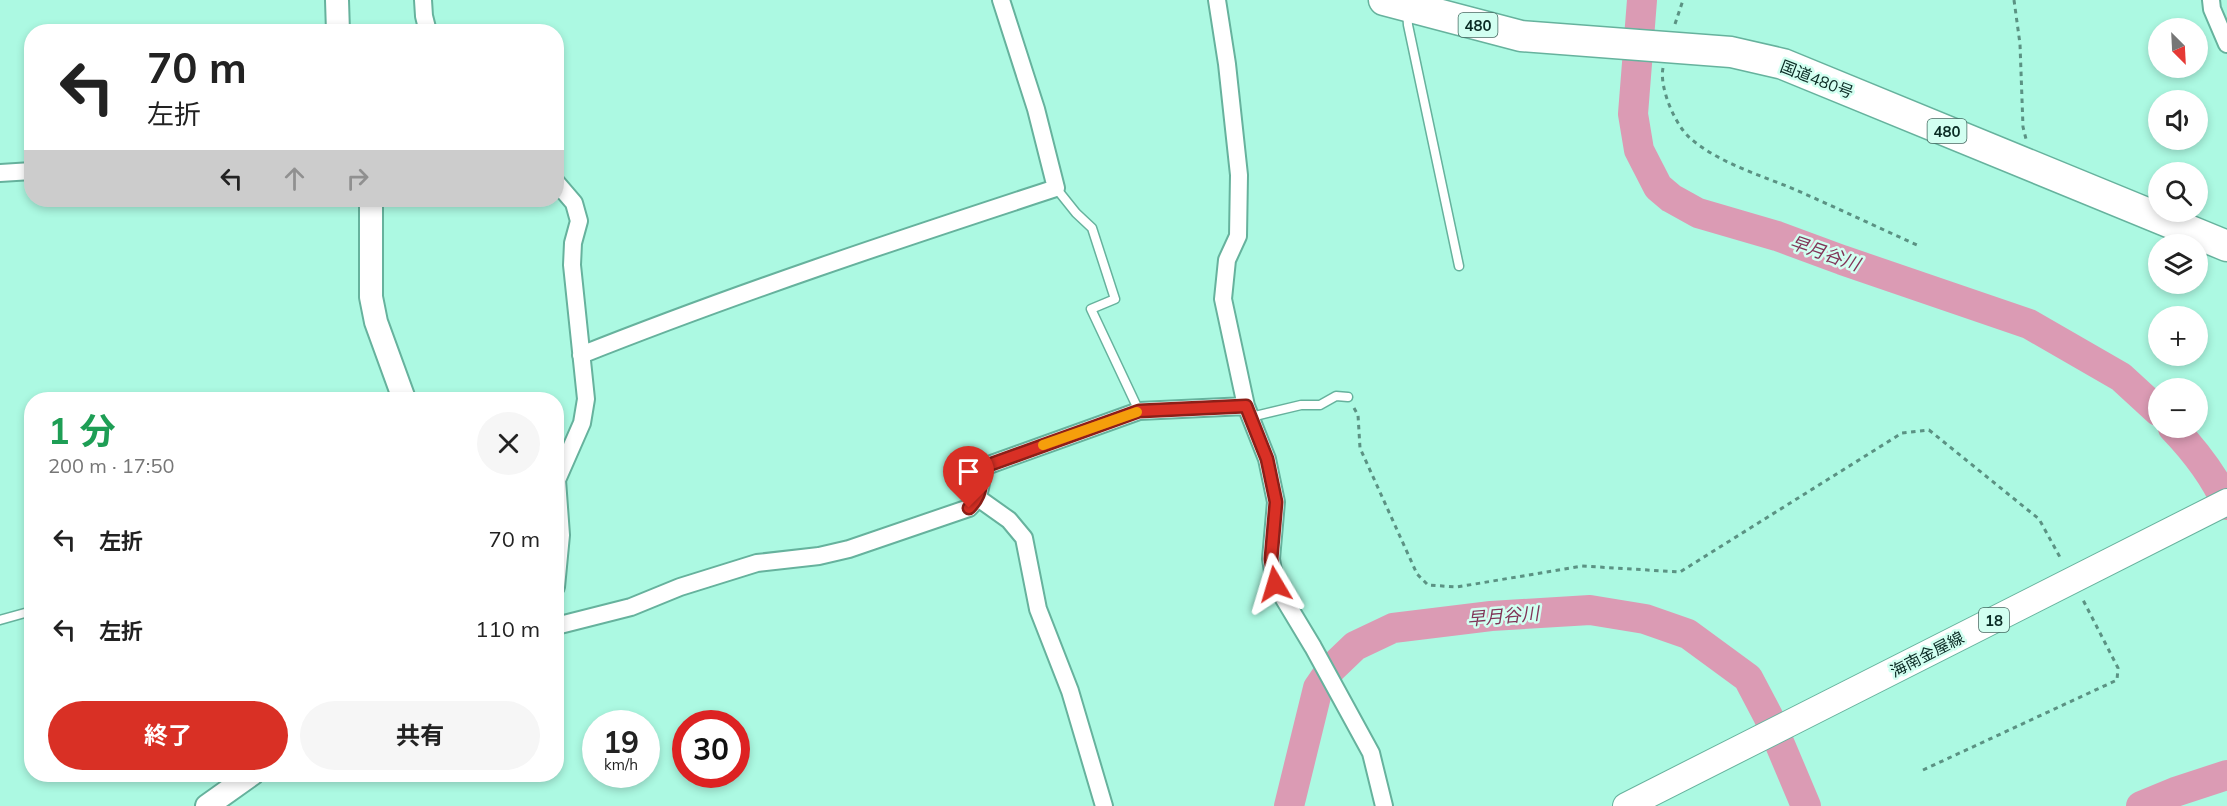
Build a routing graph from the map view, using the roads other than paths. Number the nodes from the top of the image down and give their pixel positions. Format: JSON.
{"nodes":[{"id":1,"x":337,"y":0,"type":"edge"},
{"id":2,"x":423,"y":0,"type":"edge"},
{"id":3,"x":1001,"y":0,"type":"edge"},
{"id":4,"x":1217,"y":0,"type":"edge"},
{"id":5,"x":2211,"y":0,"type":"edge"},
{"id":6,"x":1399,"y":2,"type":"edge"},
{"id":7,"x":338,"y":24,"type":"edge"},
{"id":8,"x":426,"y":24,"type":"edge"},
{"id":9,"x":2227,"y":44,"type":"edge"},
{"id":10,"x":24,"y":171,"type":"edge"},
{"id":11,"x":0,"y":173,"type":"edge"},
{"id":12,"x":1056,"y":188,"type":"junction"},
{"id":13,"x":564,"y":191,"type":"edge"},
{"id":14,"x":371,"y":207,"type":"edge"},
{"id":15,"x":2227,"y":246,"type":"edge"},
{"id":16,"x":1459,"y":266,"type":"dead end"},
{"id":17,"x":581,"y":355,"type":"junction"},
{"id":18,"x":401,"y":392,"type":"edge"},
{"id":19,"x":1348,"y":397,"type":"road end"},
{"id":20,"x":1139,"y":411,"type":"junction"},
{"id":21,"x":1249,"y":412,"type":"junction"},
{"id":22,"x":564,"y":464,"type":"edge"},
{"id":23,"x":978,"y":498,"type":"junction"},
{"id":24,"x":2227,"y":502,"type":"edge"},
{"id":25,"x":24,"y":612,"type":"edge"},
{"id":26,"x":0,"y":620,"type":"edge"},
{"id":27,"x":564,"y":624,"type":"edge"},
{"id":28,"x":241,"y":782,"type":"edge"},
{"id":29,"x":207,"y":806,"type":"edge"},
{"id":30,"x":1104,"y":806,"type":"edge"},
{"id":31,"x":1384,"y":806,"type":"edge"},
{"id":32,"x":1626,"y":806,"type":"edge"}],
"edges":[{"from":1,"to":7,"type":"street"},
{"from":2,"to":8,"type":"street"},
{"from":3,"to":12,"type":"street"},
{"from":4,"to":21,"type":"street"},
{"from":5,"to":9,"type":"street"},
{"from":6,"to":15,"type":"highway","name":"国道480号","number":"480"},
{"from":6,"to":16,"type":"lane"},
{"from":10,"to":11,"type":"street"},
{"from":12,"to":17,"type":"street"},
{"from":12,"to":20,"type":"lane"},
{"from":13,"to":17,"type":"street"},
{"from":14,"to":18,"type":"street"},
{"from":17,"to":22,"type":"street"},
{"from":19,"to":21,"type":"lane"},
{"from":20,"to":21,"type":"street"},
{"from":20,"to":23,"type":"street"},
{"from":21,"to":31,"type":"street"},
{"from":23,"to":27,"type":"street"},
{"from":23,"to":30,"type":"street"},
{"from":24,"to":32,"type":"main road","name":"海南金屋線","number":"18"},
{"from":25,"to":26,"type":"lane"},
{"from":28,"to":29,"type":"street"}]}
